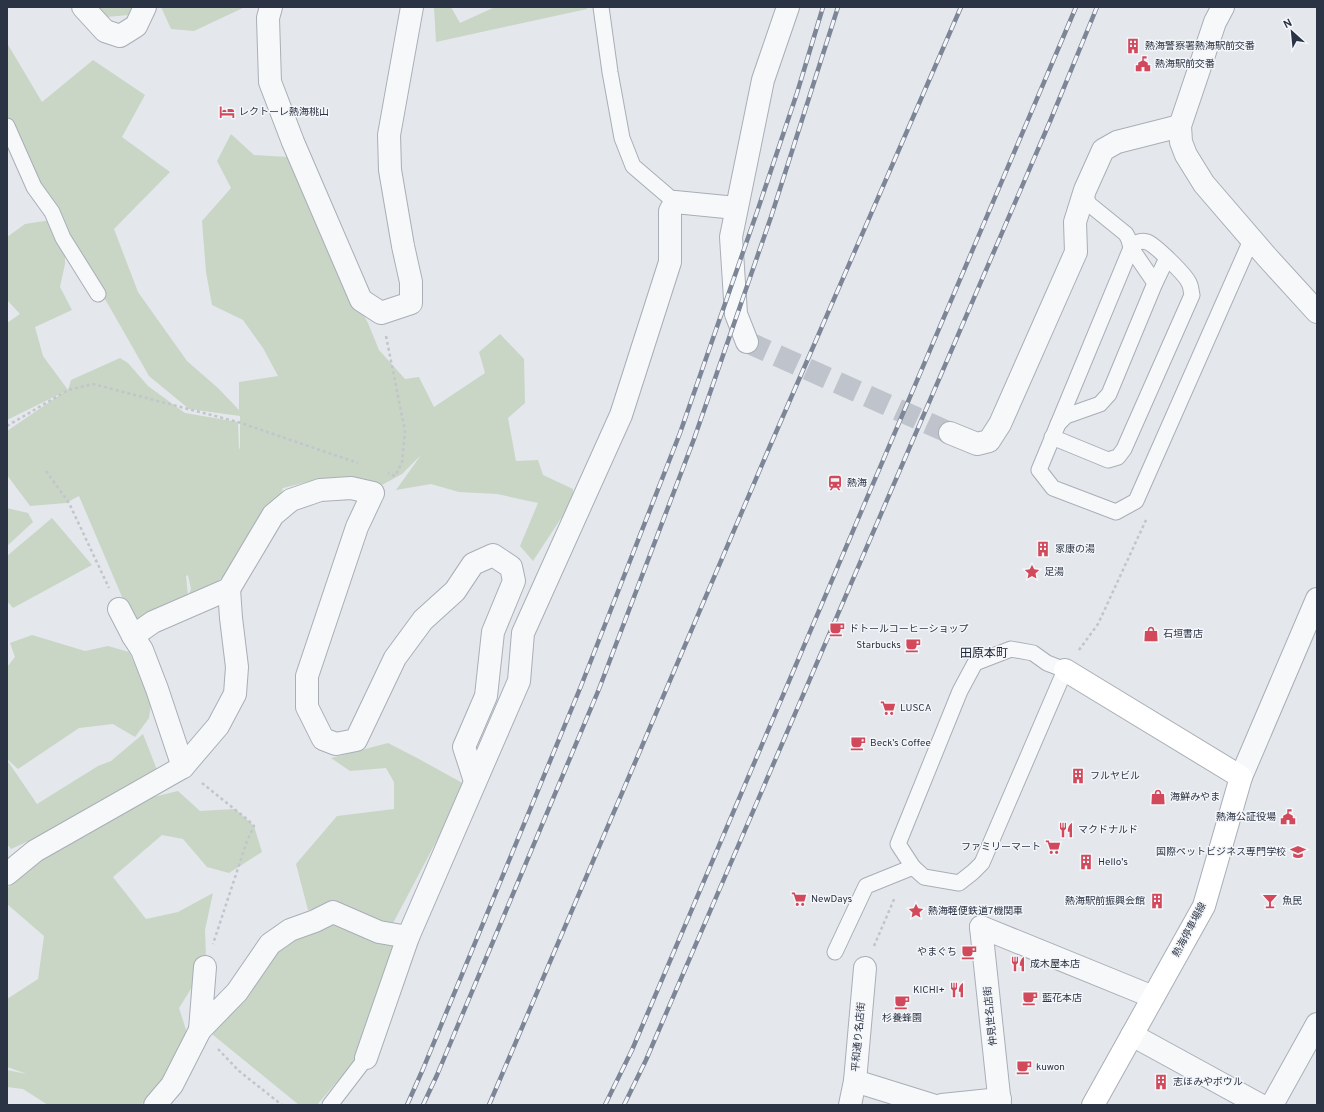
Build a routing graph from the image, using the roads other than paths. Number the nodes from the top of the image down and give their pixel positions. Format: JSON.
{"nodes":[{"id":1,"x":83,"y":7,"type":"edge"},
{"id":2,"x":145,"y":7,"type":"edge"},
{"id":3,"x":271,"y":7,"type":"edge"},
{"id":4,"x":412,"y":7,"type":"edge"},
{"id":5,"x":601,"y":7,"type":"edge"},
{"id":6,"x":788,"y":7,"type":"edge"},
{"id":7,"x":1223,"y":7,"type":"edge"},
{"id":8,"x":7,"y":126,"type":"edge"},
{"id":9,"x":1180,"y":126,"type":"junction"},
{"id":10,"x":1085,"y":190,"type":"junction"},
{"id":11,"x":676,"y":202,"type":"junction"},
{"id":12,"x":736,"y":208,"type":"junction"},
{"id":13,"x":1252,"y":238,"type":"junction"},
{"id":14,"x":1131,"y":248,"type":"junction"},
{"id":15,"x":1167,"y":258,"type":"junction"},
{"id":16,"x":1155,"y":283,"type":"junction"},
{"id":17,"x":98,"y":294,"type":"dead end"},
{"id":18,"x":1317,"y":312,"type":"edge"},
{"id":19,"x":747,"y":342,"type":"tunnel mouth"},
{"id":20,"x":1055,"y":431,"type":"junction"},
{"id":21,"x":950,"y":433,"type":"tunnel mouth"},
{"id":22,"x":229,"y":589,"type":"junction"},
{"id":23,"x":1317,"y":599,"type":"edge"},
{"id":24,"x":119,"y":609,"type":"road end"},
{"id":25,"x":133,"y":636,"type":"junction"},
{"id":26,"x":1064,"y":670,"type":"junction"},
{"id":27,"x":183,"y":767,"type":"junction"},
{"id":28,"x":1241,"y":777,"type":"junction"},
{"id":29,"x":475,"y":782,"type":"junction"},
{"id":30,"x":913,"y":867,"type":"junction"},
{"id":31,"x":7,"y":874,"type":"edge"},
{"id":32,"x":408,"y":937,"type":"junction"},
{"id":33,"x":835,"y":952,"type":"dead end"},
{"id":34,"x":205,"y":967,"type":"road end"},
{"id":35,"x":865,"y":968,"type":"road end"},
{"id":36,"x":1153,"y":997,"type":"junction"},
{"id":37,"x":1317,"y":1024,"type":"edge"},
{"id":38,"x":200,"y":1030,"type":"junction"},
{"id":39,"x":1132,"y":1035,"type":"junction"},
{"id":40,"x":366,"y":1058,"type":"joint"},
{"id":41,"x":855,"y":1081,"type":"junction"},
{"id":42,"x":1000,"y":1102,"type":"edge"},
{"id":43,"x":154,"y":1105,"type":"edge"},
{"id":44,"x":330,"y":1105,"type":"edge"},
{"id":45,"x":850,"y":1105,"type":"edge"},
{"id":46,"x":932,"y":1105,"type":"edge"},
{"id":47,"x":942,"y":1105,"type":"edge"},
{"id":48,"x":1093,"y":1105,"type":"edge"},
{"id":49,"x":1260,"y":1105,"type":"edge"},
{"id":50,"x":1272,"y":1105,"type":"edge"}],
"edges":[{"from":1,"to":2,"type":"street"},
{"from":3,"to":4,"type":"street"},
{"from":5,"to":11,"type":"lane"},
{"from":6,"to":12,"type":"street"},
{"from":7,"to":9,"type":"street"},
{"from":8,"to":17,"type":"lane"},
{"from":9,"to":10,"type":"street"},
{"from":9,"to":13,"type":"street"},
{"from":10,"to":14,"type":"lane"},
{"from":10,"to":21,"type":"street"},
{"from":11,"to":12,"type":"street"},
{"from":11,"to":29,"type":"street"},
{"from":12,"to":19,"type":"street"},
{"from":13,"to":18,"type":"street"},
{"from":13,"to":20,"type":"lane"},
{"from":14,"to":15,"type":"lane"},
{"from":14,"to":16,"type":"lane"},
{"from":14,"to":20,"type":"lane"},
{"from":15,"to":16,"type":"lane"},
{"from":15,"to":20,"type":"lane"},
{"from":16,"to":20,"type":"lane"},
{"from":22,"to":25,"type":"street"},
{"from":22,"to":27,"type":"street"},
{"from":22,"to":29,"type":"street"},
{"from":23,"to":28,"type":"street"},
{"from":24,"to":25,"type":"street"},
{"from":25,"to":27,"type":"street"},
{"from":26,"to":28,"type":"main road"},
{"from":26,"to":30,"type":"lane"},
{"from":26,"to":30,"type":"lane"},
{"from":27,"to":31,"type":"street"},
{"from":28,"to":36,"type":"main road","name":"熱海停車場線"},
{"from":29,"to":32,"type":"street"},
{"from":30,"to":33,"type":"lane"},
{"from":32,"to":38,"type":"street"},
{"from":32,"to":40,"type":"street"},
{"from":34,"to":38,"type":"street"},
{"from":35,"to":41,"type":"street","name":"平和通り名店街"},
{"from":36,"to":39,"type":"main road","name":"熱海停車場線"},
{"from":36,"to":42,"type":"street","name":"仲見世名店街"},
{"from":37,"to":50,"type":"street"},
{"from":38,"to":43,"type":"street"},
{"from":39,"to":48,"type":"main road","name":"熱海停車場線"},
{"from":39,"to":49,"type":"street"},
{"from":40,"to":44,"type":"lane"},
{"from":41,"to":45,"type":"street","name":"平和通り名店街"},
{"from":41,"to":46,"type":"street"},
{"from":42,"to":47,"type":"street"}]}
